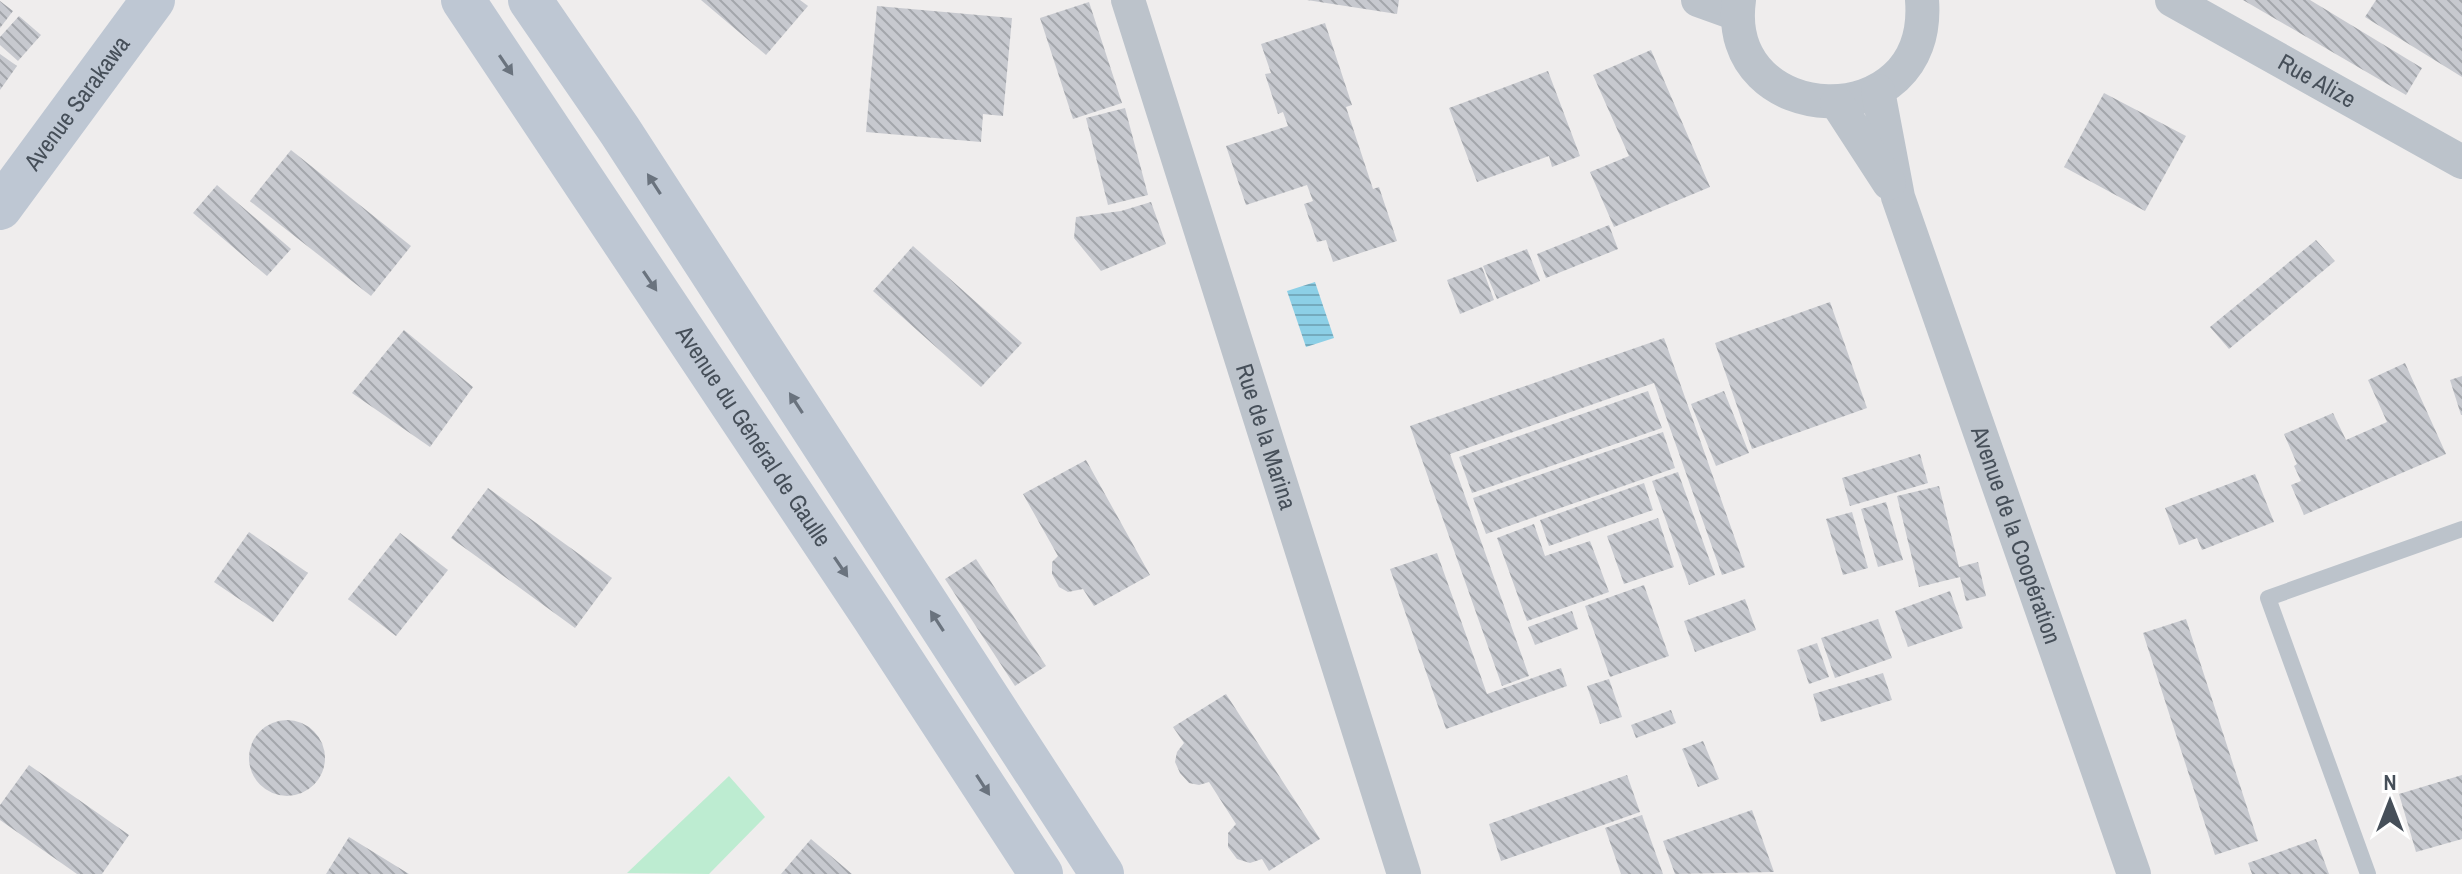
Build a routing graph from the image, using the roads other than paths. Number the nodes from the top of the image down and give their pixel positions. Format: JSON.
{"nodes":[{"id":1,"x":153,"y":0,"type":"edge"},
{"id":2,"x":463,"y":0,"type":"edge"},
{"id":3,"x":530,"y":0,"type":"edge"},
{"id":4,"x":1128,"y":0,"type":"edge"},
{"id":5,"x":1698,"y":0,"type":"edge"},
{"id":6,"x":2172,"y":0,"type":"edge"},
{"id":7,"x":1925,"y":1,"type":"edge"},
{"id":8,"x":1738,"y":7,"type":"edge"},
{"id":9,"x":1878,"y":91,"type":"junction"},
{"id":10,"x":1837,"y":103,"type":"junction"},
{"id":11,"x":2462,"y":162,"type":"edge"},
{"id":12,"x":1898,"y":197,"type":"junction"},
{"id":13,"x":0,"y":208,"type":"edge"},
{"id":14,"x":2462,"y":529,"type":"edge"},
{"id":15,"x":914,"y":585,"type":"junction"},
{"id":16,"x":873,"y":616,"type":"junction"},
{"id":17,"x":969,"y":671,"type":"junction"},
{"id":18,"x":928,"y":701,"type":"junction"},
{"id":19,"x":1041,"y":874,"type":"edge"},
{"id":20,"x":1102,"y":874,"type":"edge"},
{"id":21,"x":1404,"y":874,"type":"edge"},
{"id":22,"x":2134,"y":874,"type":"edge"},
{"id":23,"x":2368,"y":874,"type":"edge"}],
"edges":[{"from":1,"to":13,"type":"street","name":"Avenue Sarakawa"},
{"from":2,"to":16,"type":"street","name":"Avenue du Général de Gaulle","one_way":true},
{"from":15,"to":3,"type":"street","one_way":true},
{"from":4,"to":21,"type":"street","name":"Rue de la Marina"},
{"from":5,"to":8,"type":"street"},
{"from":6,"to":11,"type":"street","name":"Rue Alize"},
{"from":7,"to":9,"type":"street"},
{"from":8,"to":10,"type":"street"},
{"from":9,"to":10,"type":"street"},
{"from":9,"to":12,"type":"street","name":"Avenue de la Coopération"},
{"from":10,"to":12,"type":"street","name":"Avenue de la Coopération"},
{"from":12,"to":22,"type":"street","name":"Avenue de la Coopération"},
{"from":14,"to":23,"type":"lane"},
{"from":15,"to":16,"type":"street"},
{"from":17,"to":15,"type":"street","one_way":true},
{"from":16,"to":18,"type":"street","name":"Avenue du Général de Gaulle"},
{"from":17,"to":18,"type":"street"},
{"from":17,"to":20,"type":"street"},
{"from":18,"to":19,"type":"street","name":"Avenue du Général de Gaulle","one_way":true}]}
